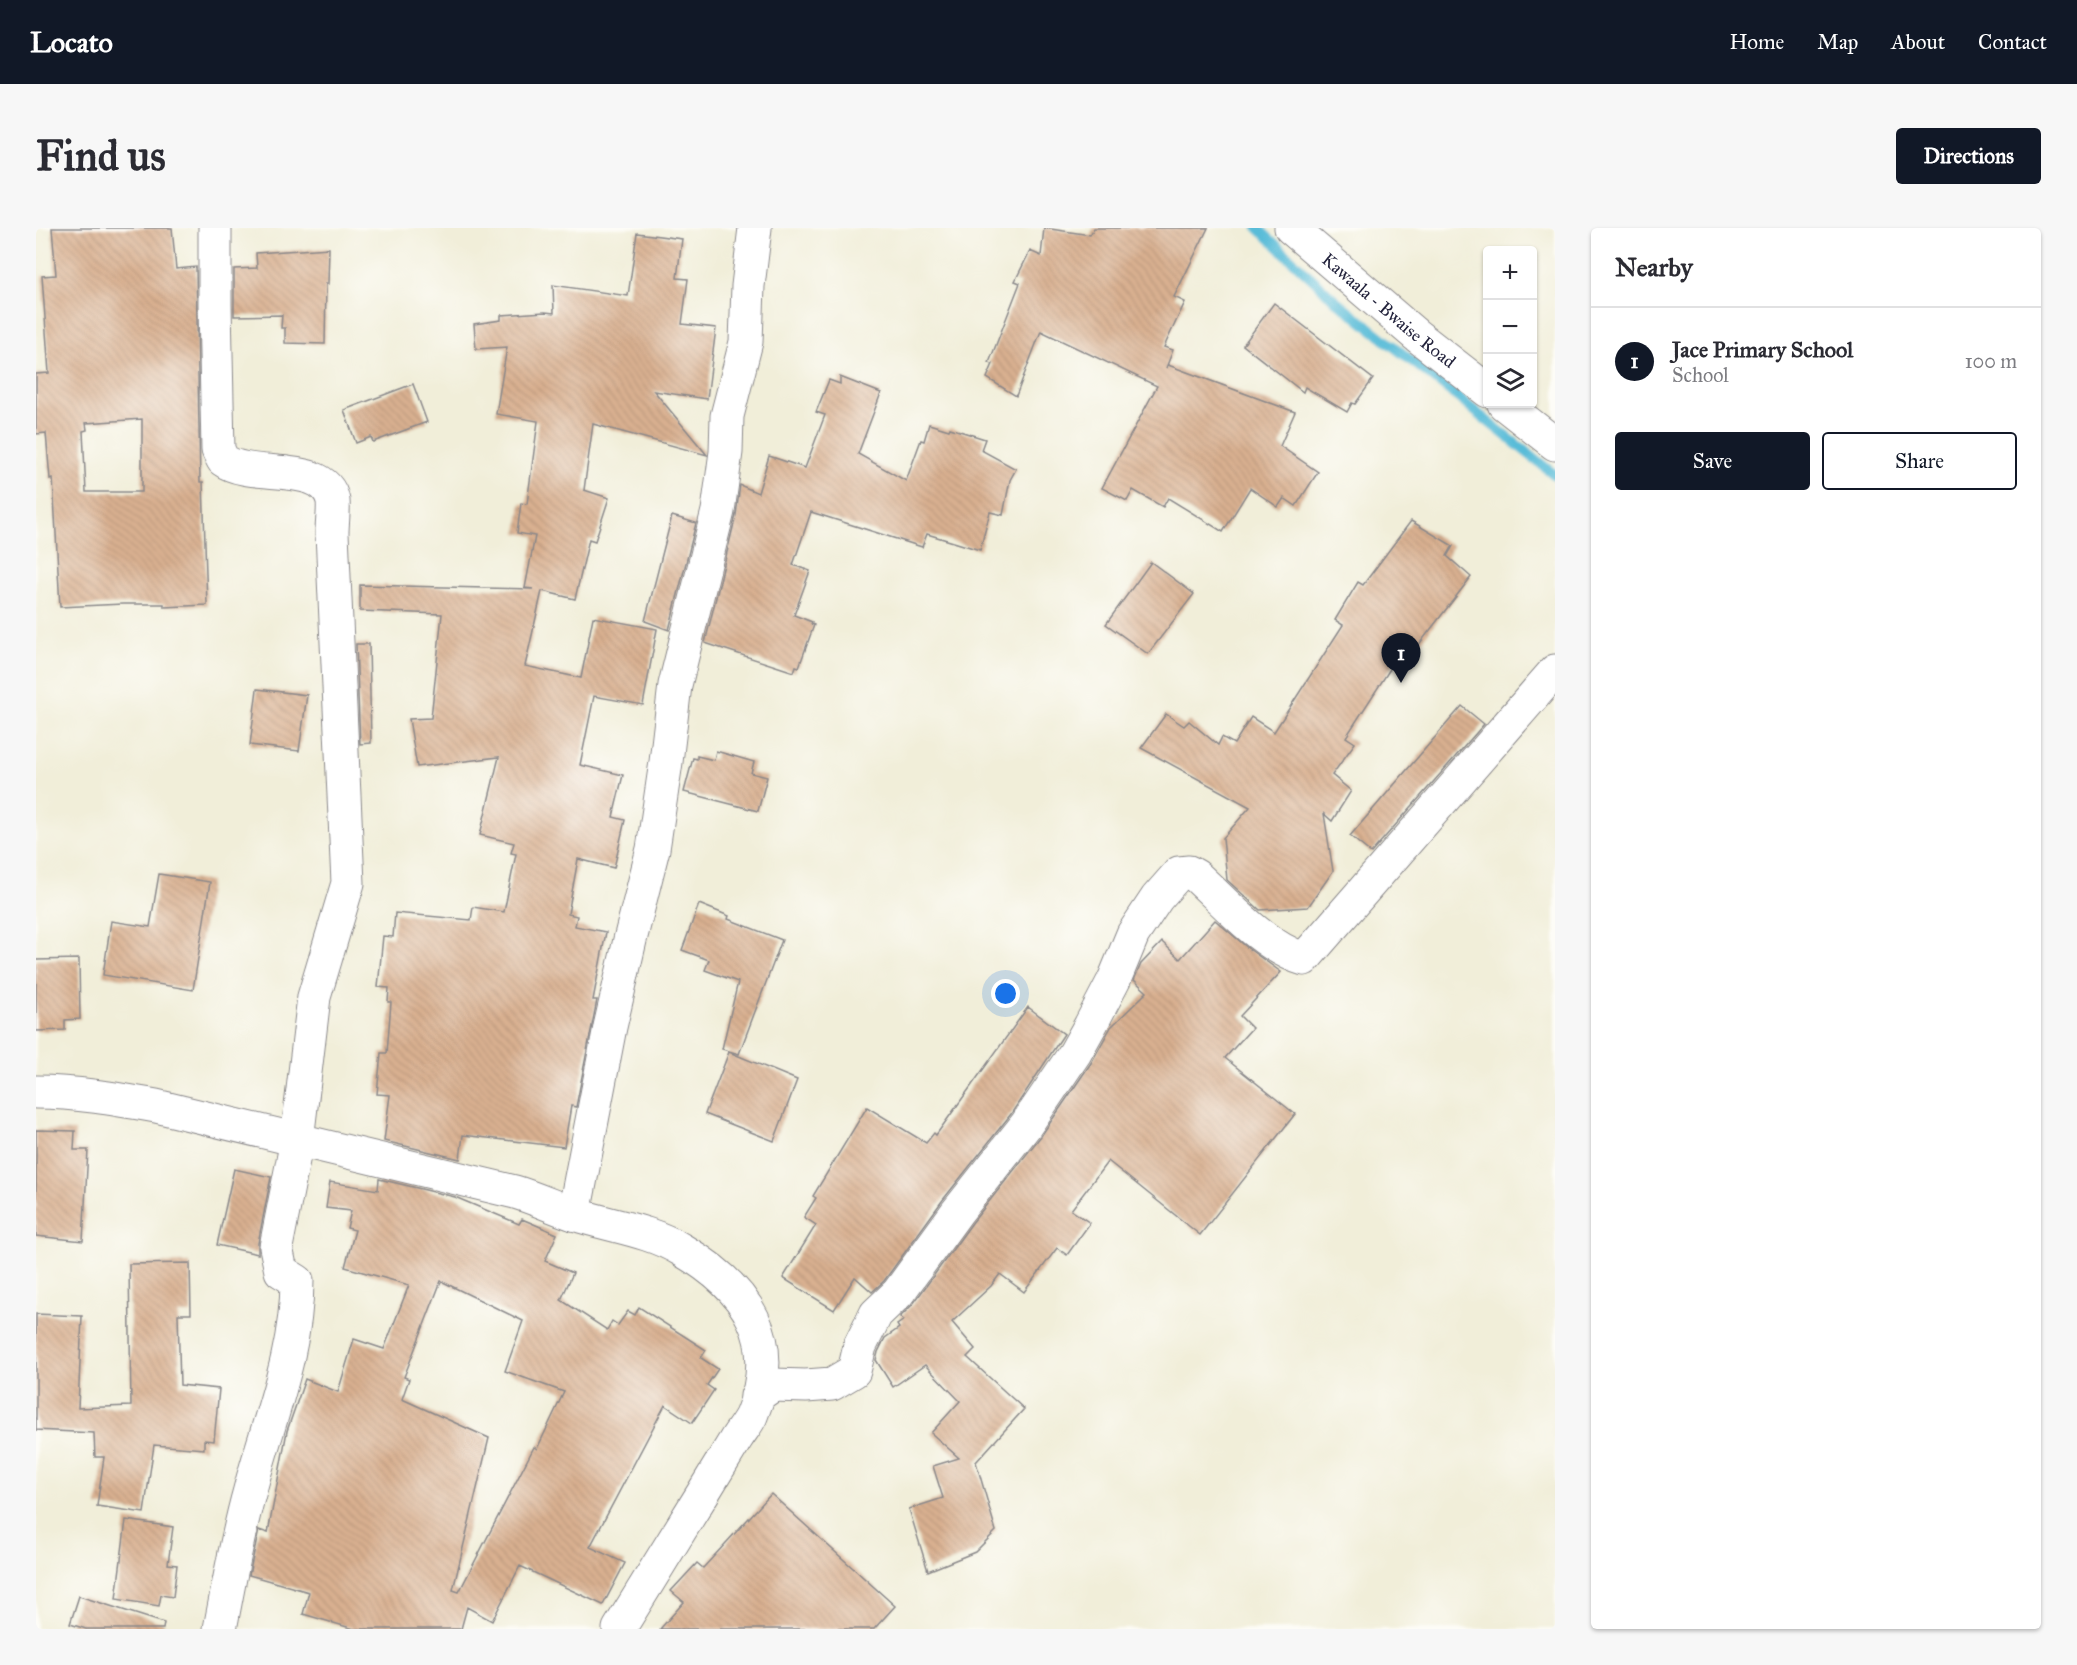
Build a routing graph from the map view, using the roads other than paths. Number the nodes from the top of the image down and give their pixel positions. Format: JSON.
{"nodes":[{"id":1,"x":215,"y":228,"type":"edge"},
{"id":2,"x":755,"y":228,"type":"edge"},
{"id":3,"x":1291,"y":228,"type":"edge"},
{"id":4,"x":1483,"y":387,"type":"edge"},
{"id":5,"x":1509,"y":408,"type":"edge"},
{"id":6,"x":1555,"y":444,"type":"edge"},
{"id":7,"x":1555,"y":672,"type":"edge"},
{"id":8,"x":36,"y":1092,"type":"edge"},
{"id":9,"x":297,"y":1140,"type":"junction"},
{"id":10,"x":574,"y":1214,"type":"junction"},
{"id":11,"x":757,"y":1396,"type":"junction"},
{"id":12,"x":220,"y":1629,"type":"edge"},
{"id":13,"x":619,"y":1629,"type":"edge"}],
"edges":[{"from":1,"to":9,"type":"street"},
{"from":2,"to":10,"type":"street"},
{"from":3,"to":4,"type":"street","name":"Kawaala - Bwaise Road"},
{"from":5,"to":6,"type":"street"},
{"from":7,"to":11,"type":"street"},
{"from":8,"to":9,"type":"street"},
{"from":9,"to":10,"type":"street"},
{"from":9,"to":12,"type":"street"},
{"from":10,"to":11,"type":"street"},
{"from":11,"to":13,"type":"street"}]}
